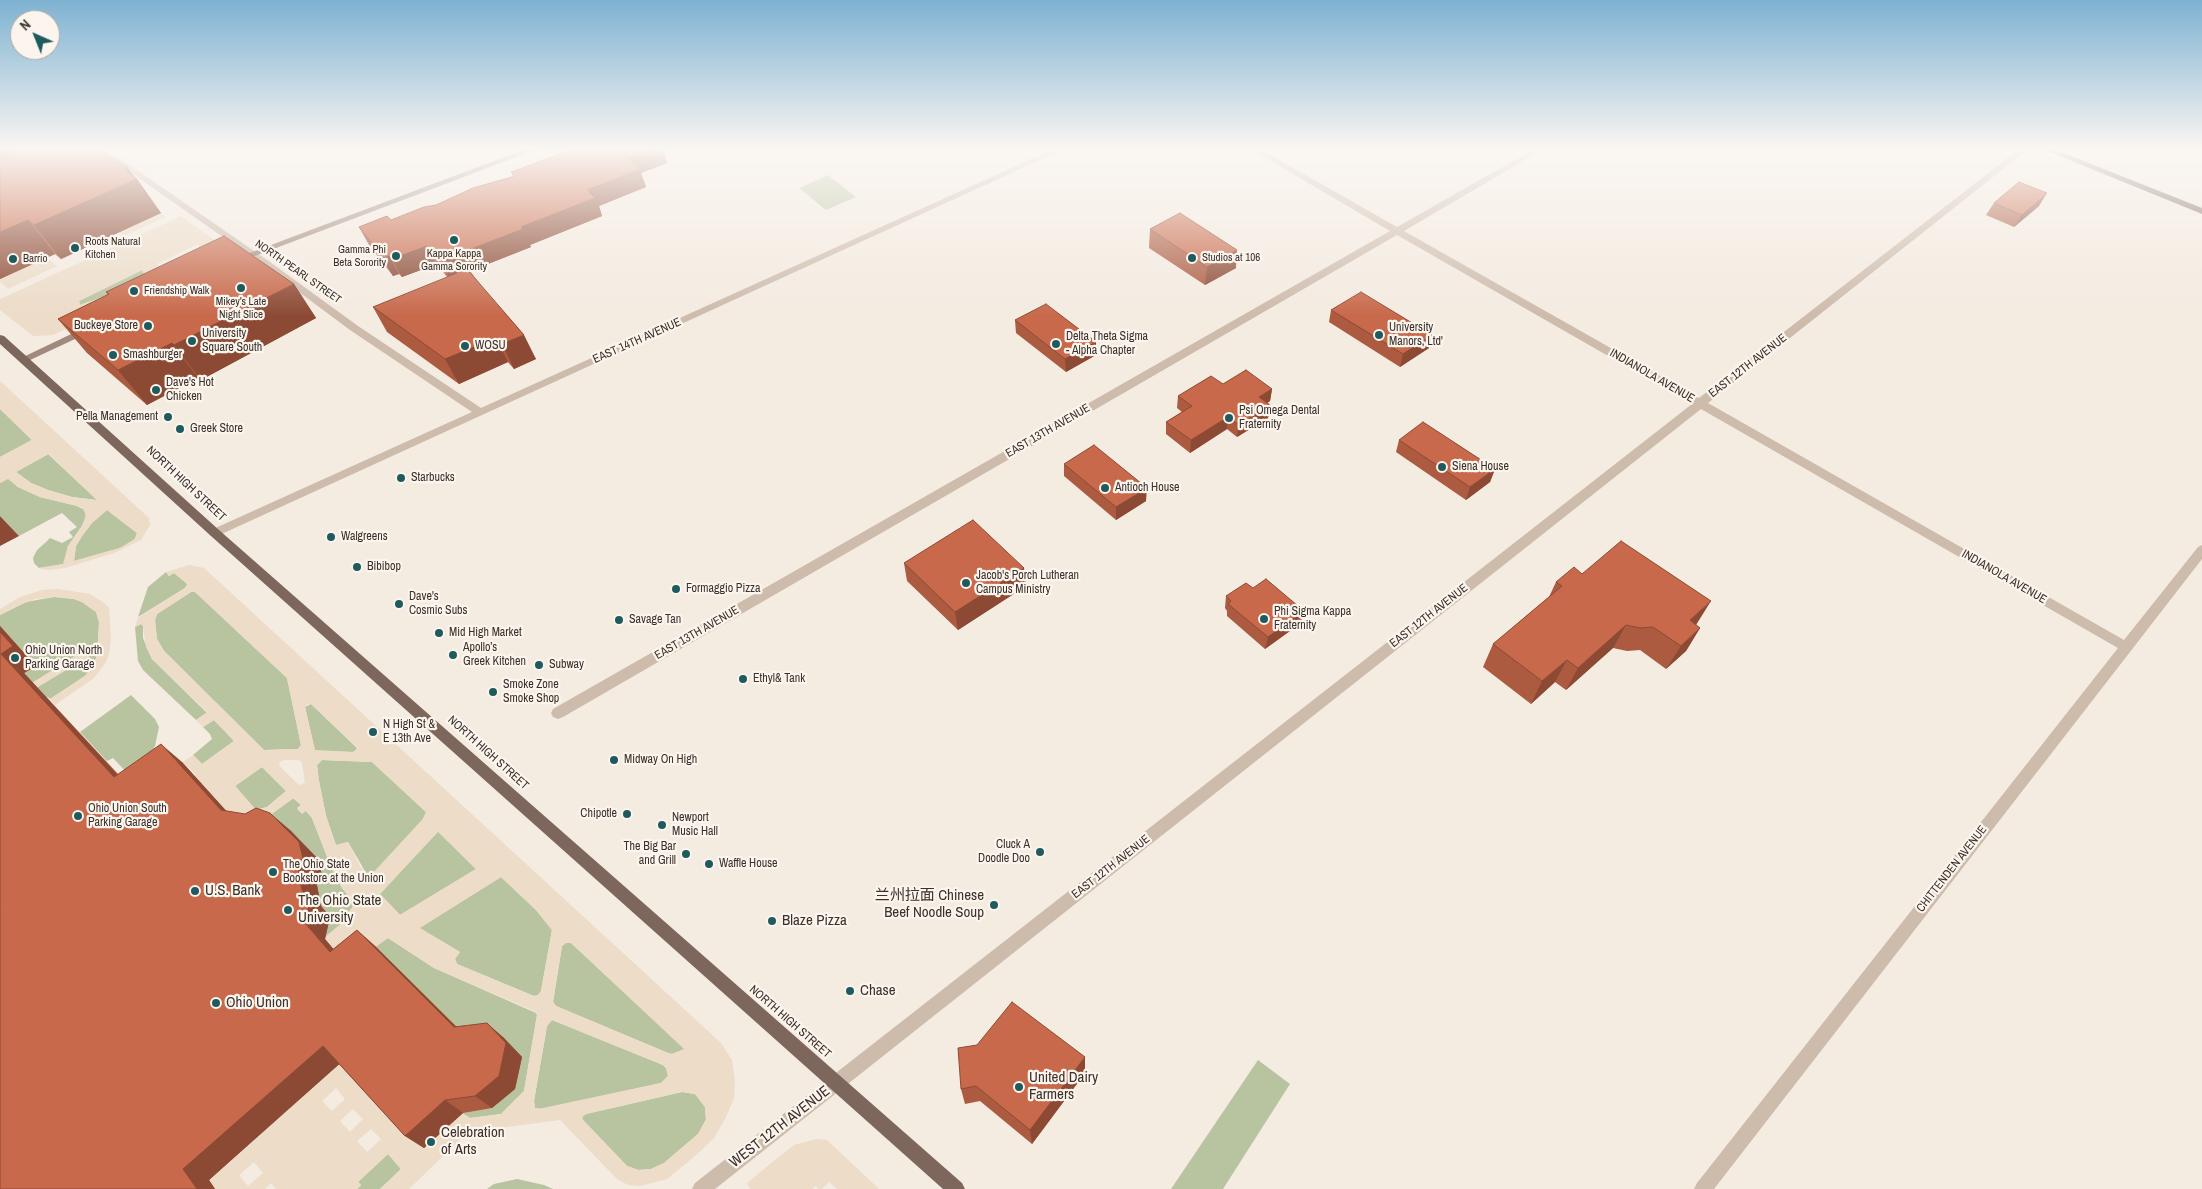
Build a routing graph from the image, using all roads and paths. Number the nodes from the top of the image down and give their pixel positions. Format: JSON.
{"nodes":[{"id":1,"x":184,"y":205,"type":"edge"},
{"id":2,"x":379,"y":205,"type":"edge"},
{"id":3,"x":936,"y":205,"type":"edge"},
{"id":4,"x":1354,"y":205,"type":"edge"},
{"id":5,"x":1441,"y":205,"type":"edge"},
{"id":6,"x":1952,"y":205,"type":"edge"},
{"id":7,"x":2188,"y":205,"type":"edge"},
{"id":8,"x":2202,"y":211,"type":"edge"},
{"id":9,"x":1398,"y":230,"type":"junction"},
{"id":10,"x":250,"y":253,"type":"junction"},
{"id":11,"x":229,"y":263,"type":"edge"},
{"id":12,"x":97,"y":325,"type":"edge"},
{"id":13,"x":0,"y":338,"type":"edge"},
{"id":14,"x":24,"y":359,"type":"junction"},
{"id":15,"x":1700,"y":404,"type":"junction"},
{"id":16,"x":480,"y":412,"type":"junction"},
{"id":17,"x":215,"y":533,"type":"junction"},
{"id":18,"x":2202,"y":550,"type":"edge"},
{"id":19,"x":2126,"y":647,"type":"junction"},
{"id":20,"x":558,"y":713,"type":"dead end"},
{"id":21,"x":836,"y":1083,"type":"junction"},
{"id":22,"x":701,"y":1189,"type":"edge"},
{"id":23,"x":956,"y":1189,"type":"edge"},
{"id":24,"x":1703,"y":1189,"type":"edge"}],
"edges":[{"from":1,"to":10,"type":"street","name":"NORTH PEARL STREET"},
{"from":2,"to":10,"type":"street"},
{"from":3,"to":16,"type":"street","name":"EAST 14TH AVENUE"},
{"from":4,"to":9,"type":"street","name":"INDIANOLA AVENUE"},
{"from":5,"to":9,"type":"street","name":"EAST 13TH AVENUE"},
{"from":6,"to":15,"type":"street","name":"EAST 12TH AVENUE"},
{"from":7,"to":8,"type":"main road"},
{"from":9,"to":15,"type":"street","name":"INDIANOLA AVENUE"},
{"from":9,"to":20,"type":"street","name":"EAST 13TH AVENUE"},
{"from":10,"to":11,"type":"street"},
{"from":10,"to":16,"type":"street","name":"NORTH PEARL STREET"},
{"from":12,"to":14,"type":"street"},
{"from":13,"to":14,"type":"main road","name":"NORTH HIGH STREET"},
{"from":14,"to":17,"type":"main road","name":"NORTH HIGH STREET"},
{"from":15,"to":19,"type":"street","name":"INDIANOLA AVENUE"},
{"from":15,"to":21,"type":"street","name":"EAST 12TH AVENUE"},
{"from":16,"to":17,"type":"street","name":"EAST 14TH AVENUE"},
{"from":17,"to":21,"type":"main road","name":"NORTH HIGH STREET"},
{"from":18,"to":19,"type":"street","name":"CHITTENDEN AVENUE"},
{"from":19,"to":24,"type":"street","name":"CHITTENDEN AVENUE"},
{"from":21,"to":22,"type":"street","name":"WEST 12TH AVENUE"},
{"from":21,"to":23,"type":"main road","name":"NORTH HIGH STREET"}]}
